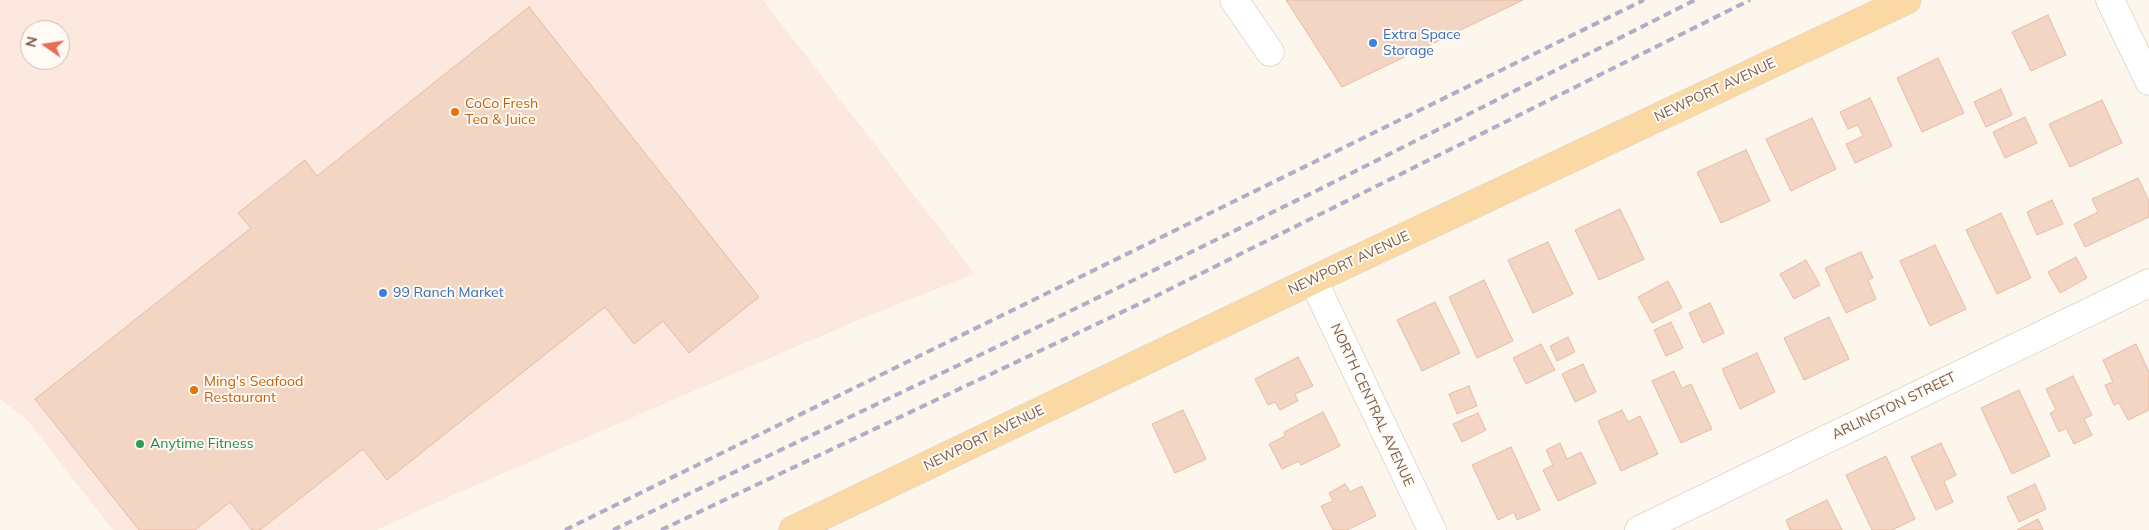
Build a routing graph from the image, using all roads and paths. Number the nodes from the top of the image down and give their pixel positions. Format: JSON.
{"nodes":[{"id":1,"x":1234,"y":0,"type":"edge"},
{"id":2,"x":1907,"y":0,"type":"edge"},
{"id":3,"x":2110,"y":0,"type":"edge"},
{"id":4,"x":1270,"y":52,"type":"dead end"},
{"id":5,"x":2149,"y":81,"type":"edge"},
{"id":6,"x":1313,"y":280,"type":"junction"},
{"id":7,"x":2149,"y":283,"type":"edge"},
{"id":8,"x":793,"y":530,"type":"edge"},
{"id":9,"x":1432,"y":530,"type":"edge"},
{"id":10,"x":1639,"y":530,"type":"edge"}],
"edges":[{"from":1,"to":4,"type":"street"},
{"from":2,"to":6,"type":"main road","name":"NEWPORT AVENUE"},
{"from":3,"to":5,"type":"street"},
{"from":6,"to":8,"type":"main road","name":"NEWPORT AVENUE"},
{"from":6,"to":9,"type":"street","name":"NORTH CENTRAL AVENUE"},
{"from":7,"to":10,"type":"street","name":"ARLINGTON STREET"}]}
